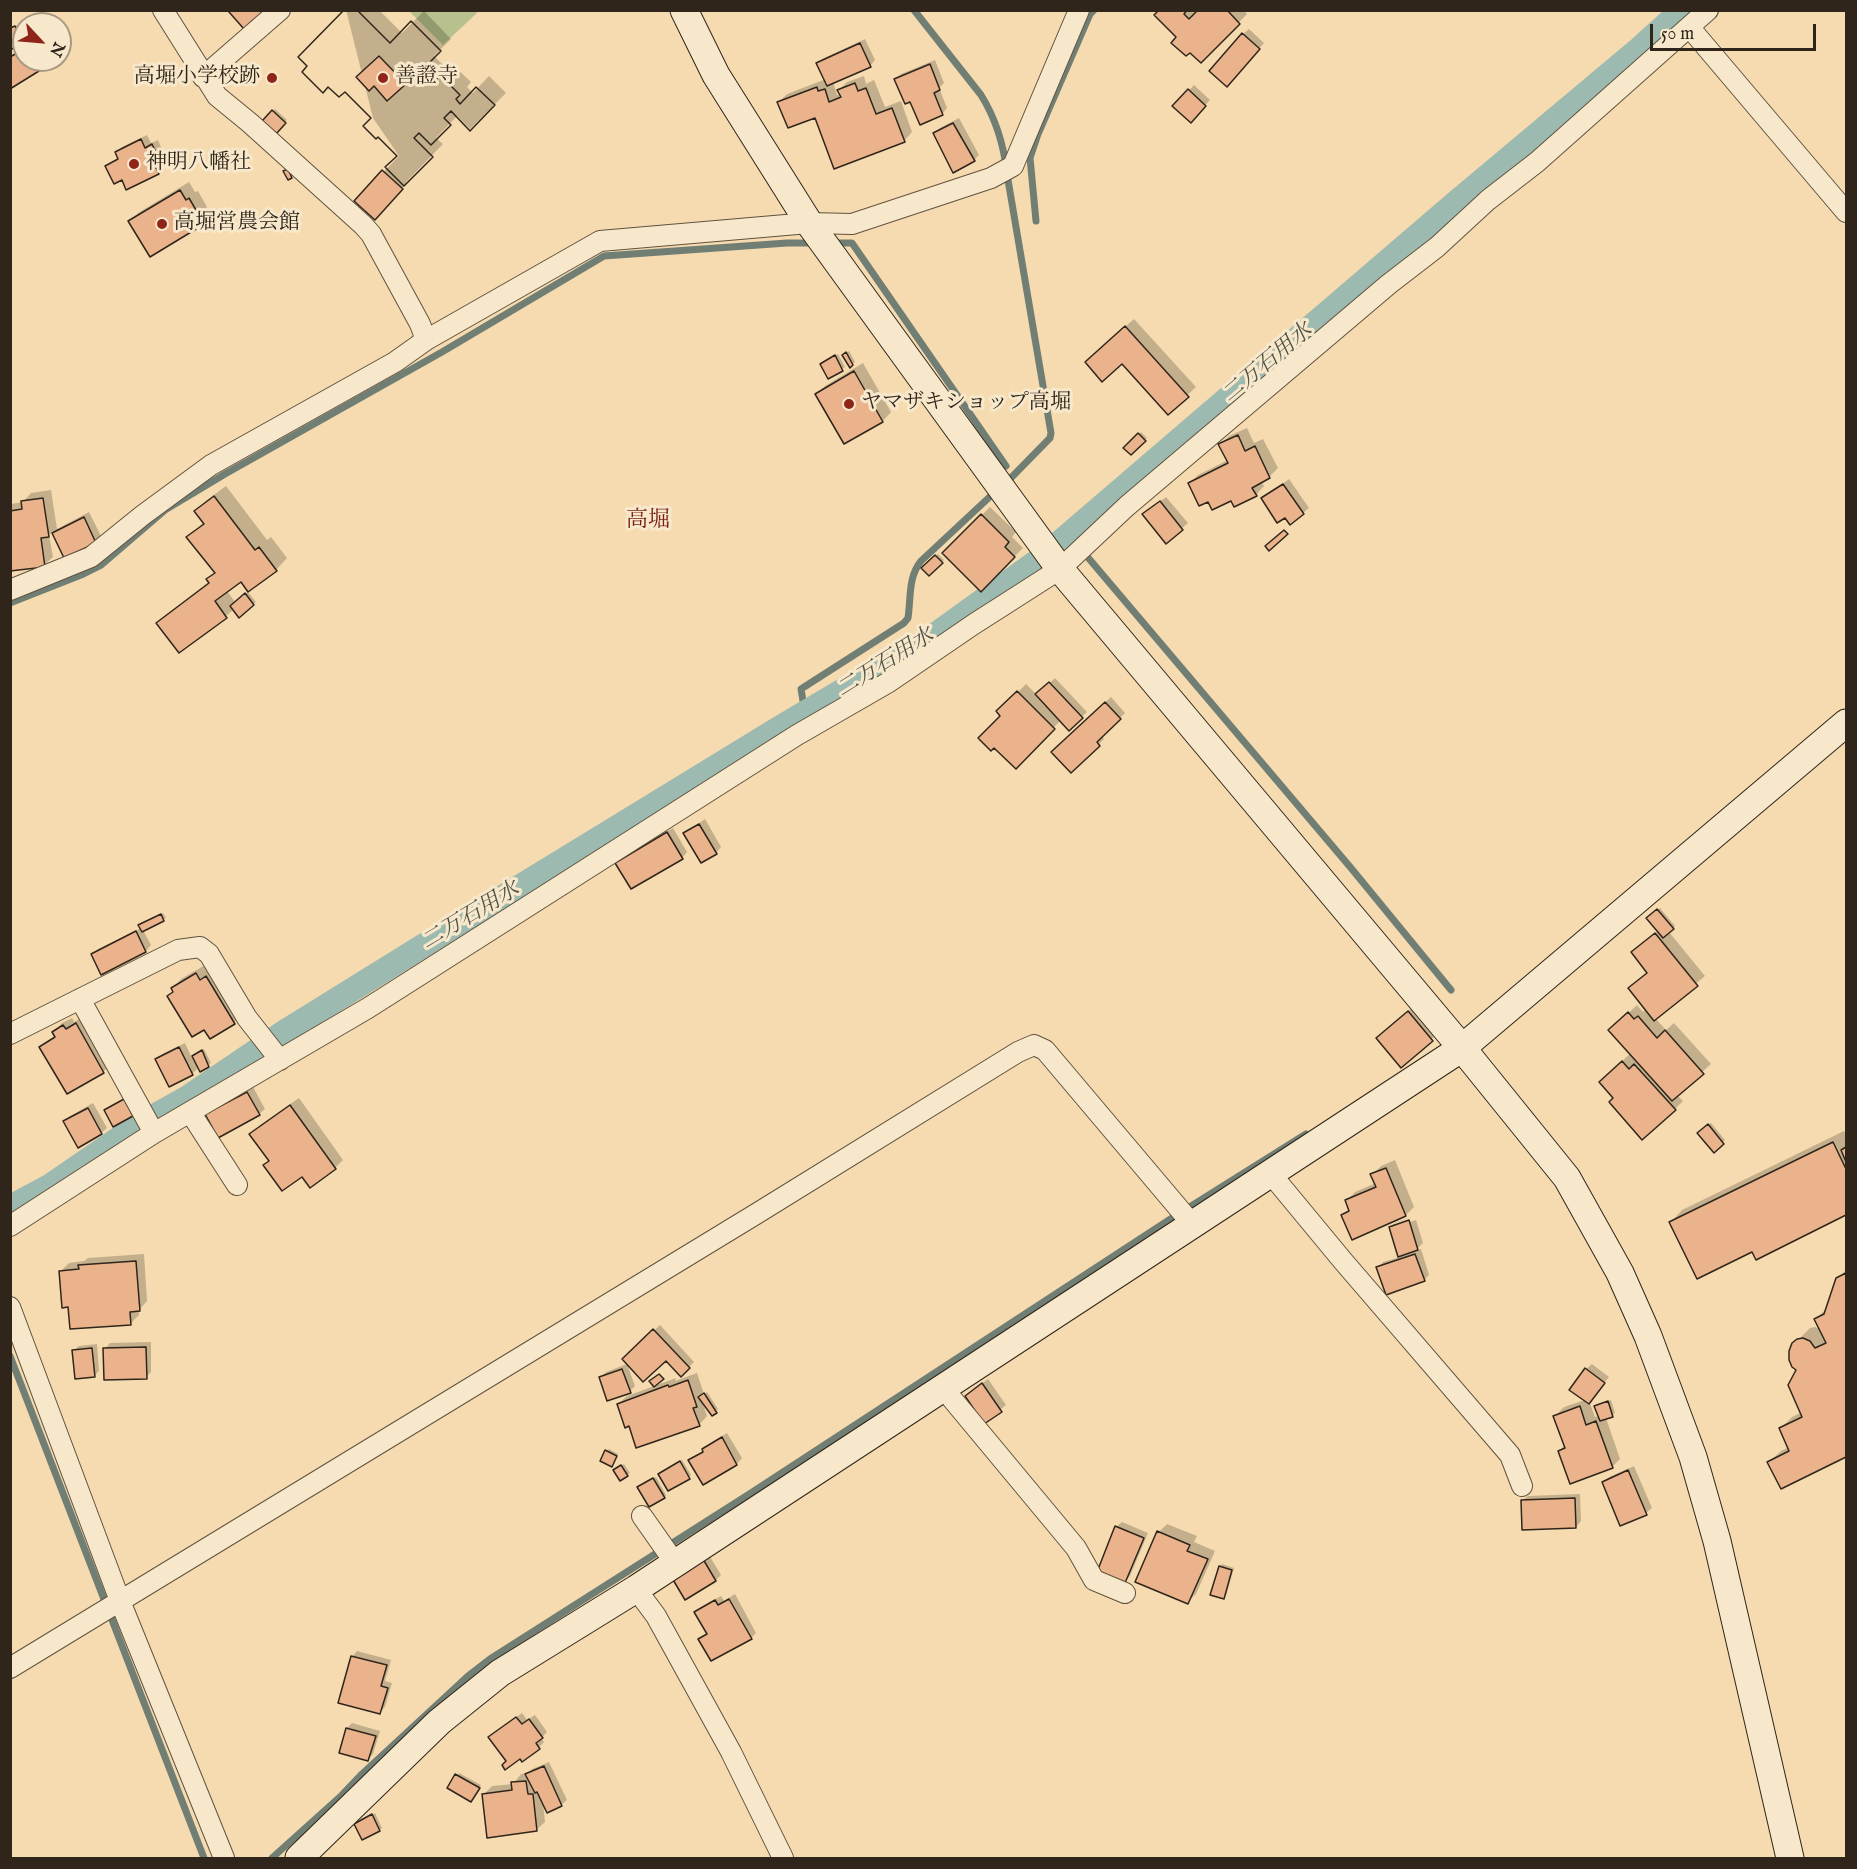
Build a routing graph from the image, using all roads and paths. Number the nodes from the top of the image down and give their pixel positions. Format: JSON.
{"nodes":[{"id":1,"x":163,"y":10,"type":"edge"},
{"id":2,"x":280,"y":10,"type":"edge"},
{"id":3,"x":684,"y":10,"type":"edge"},
{"id":4,"x":1079,"y":10,"type":"edge"},
{"id":5,"x":1708,"y":10,"type":"edge"},
{"id":6,"x":1690,"y":28,"type":"junction"},
{"id":7,"x":203,"y":77,"type":"junction"},
{"id":8,"x":1846,"y":212,"type":"edge"},
{"id":9,"x":809,"y":223,"type":"junction"},
{"id":10,"x":426,"y":340,"type":"junction"},
{"id":11,"x":1060,"y":569,"type":"junction"},
{"id":12,"x":10,"y":590,"type":"edge"},
{"id":13,"x":1846,"y":723,"type":"edge"},
{"id":14,"x":80,"y":999,"type":"junction"},
{"id":15,"x":10,"y":1034,"type":"edge"},
{"id":16,"x":1462,"y":1048,"type":"junction"},
{"id":17,"x":280,"y":1060,"type":"junction"},
{"id":18,"x":190,"y":1112,"type":"junction"},
{"id":19,"x":154,"y":1134,"type":"junction"},
{"id":20,"x":1270,"y":1174,"type":"junction"},
{"id":21,"x":237,"y":1185,"type":"dead end"},
{"id":22,"x":1192,"y":1224,"type":"junction"},
{"id":23,"x":10,"y":1226,"type":"edge"},
{"id":24,"x":10,"y":1307,"type":"edge"},
{"id":25,"x":943,"y":1388,"type":"junction"},
{"id":26,"x":1522,"y":1486,"type":"dead end"},
{"id":27,"x":642,"y":1516,"type":"dead end"},
{"id":28,"x":675,"y":1563,"type":"junction"},
{"id":29,"x":636,"y":1589,"type":"junction"},
{"id":30,"x":1125,"y":1593,"type":"dead end"},
{"id":31,"x":120,"y":1601,"type":"junction"},
{"id":32,"x":10,"y":1668,"type":"edge"},
{"id":33,"x":224,"y":1858,"type":"edge"},
{"id":34,"x":299,"y":1858,"type":"edge"},
{"id":35,"x":783,"y":1858,"type":"edge"},
{"id":36,"x":1790,"y":1858,"type":"edge"}],
"edges":[{"from":1,"to":7,"type":"street"},
{"from":2,"to":7,"type":"street"},
{"from":3,"to":9,"type":"street"},
{"from":4,"to":9,"type":"street"},
{"from":5,"to":6,"type":"street"},
{"from":6,"to":8,"type":"street"},
{"from":6,"to":11,"type":"street"},
{"from":7,"to":10,"type":"street"},
{"from":9,"to":10,"type":"street"},
{"from":9,"to":11,"type":"street"},
{"from":10,"to":12,"type":"street"},
{"from":11,"to":16,"type":"street"},
{"from":11,"to":17,"type":"street"},
{"from":13,"to":16,"type":"street"},
{"from":14,"to":15,"type":"street"},
{"from":14,"to":17,"type":"street"},
{"from":14,"to":19,"type":"street"},
{"from":16,"to":20,"type":"street"},
{"from":16,"to":36,"type":"street"},
{"from":17,"to":18,"type":"street"},
{"from":18,"to":19,"type":"street"},
{"from":18,"to":21,"type":"street"},
{"from":19,"to":23,"type":"street"},
{"from":20,"to":22,"type":"street"},
{"from":20,"to":26,"type":"street"},
{"from":22,"to":25,"type":"street"},
{"from":22,"to":31,"type":"street"},
{"from":24,"to":31,"type":"street"},
{"from":25,"to":28,"type":"street"},
{"from":25,"to":30,"type":"street"},
{"from":27,"to":28,"type":"street"},
{"from":28,"to":29,"type":"street"},
{"from":29,"to":34,"type":"street"},
{"from":29,"to":35,"type":"street"},
{"from":31,"to":32,"type":"street"},
{"from":31,"to":33,"type":"street"}]}
